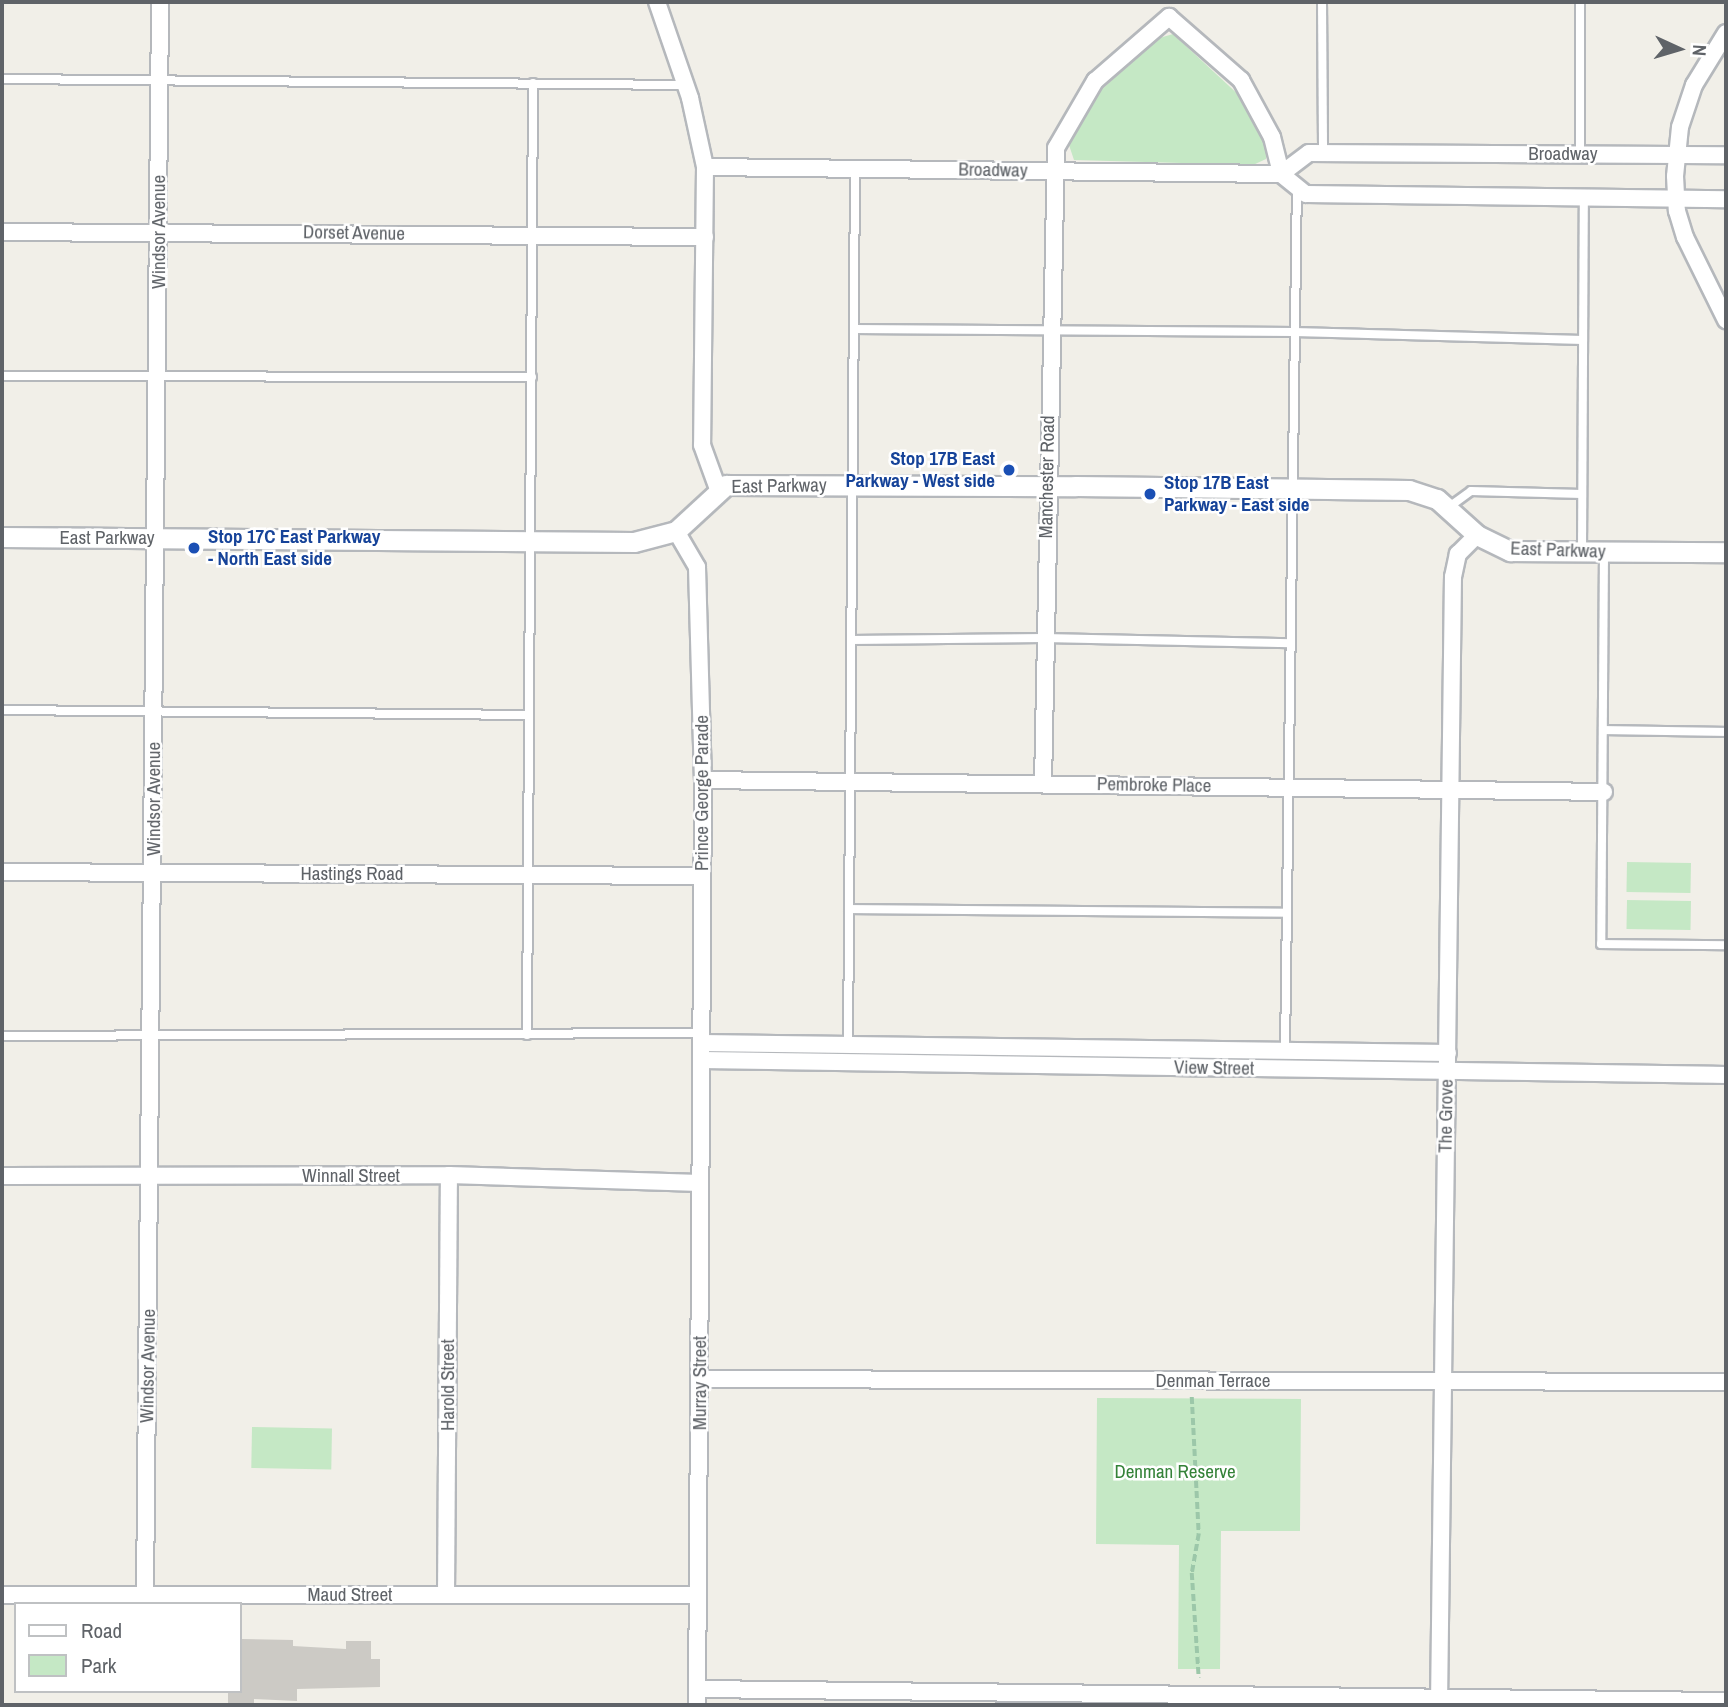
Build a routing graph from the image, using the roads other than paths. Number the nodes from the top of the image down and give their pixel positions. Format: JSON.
{"nodes":[{"id":1,"x":160,"y":2,"type":"edge"},
{"id":2,"x":657,"y":2,"type":"edge"},
{"id":3,"x":1322,"y":2,"type":"edge"},
{"id":4,"x":1580,"y":2,"type":"edge"},
{"id":5,"x":1169,"y":9,"type":"edge"},
{"id":6,"x":1726,"y":33,"type":"edge"},
{"id":7,"x":2,"y":79,"type":"edge"},
{"id":8,"x":158,"y":80,"type":"junction"},
{"id":9,"x":533,"y":83,"type":"junction"},
{"id":10,"x":686,"y":85,"type":"junction"},
{"id":11,"x":1323,"y":153,"type":"junction"},
{"id":12,"x":1580,"y":154,"type":"junction"},
{"id":13,"x":1676,"y":155,"type":"junction"},
{"id":14,"x":1726,"y":155,"type":"edge"},
{"id":15,"x":705,"y":167,"type":"junction"},
{"id":16,"x":855,"y":169,"type":"junction"},
{"id":17,"x":1052,"y":171,"type":"junction"},
{"id":18,"x":1281,"y":174,"type":"junction"},
{"id":19,"x":1297,"y":186,"type":"junction"},
{"id":20,"x":1584,"y":198,"type":"junction"},
{"id":21,"x":1676,"y":198,"type":"junction"},
{"id":22,"x":1726,"y":199,"type":"edge"},
{"id":23,"x":2,"y":232,"type":"edge"},
{"id":24,"x":160,"y":232,"type":"junction"},
{"id":25,"x":533,"y":235,"type":"junction"},
{"id":26,"x":705,"y":237,"type":"junction"},
{"id":27,"x":1726,"y":320,"type":"edge"},
{"id":28,"x":854,"y":329,"type":"junction"},
{"id":29,"x":1049,"y":332,"type":"junction"},
{"id":30,"x":1294,"y":332,"type":"junction"},
{"id":31,"x":1583,"y":340,"type":"junction"},
{"id":32,"x":2,"y":376,"type":"edge"},
{"id":33,"x":158,"y":377,"type":"junction"},
{"id":34,"x":532,"y":377,"type":"junction"},
{"id":35,"x":850,"y":485,"type":"junction"},
{"id":36,"x":1046,"y":486,"type":"junction"},
{"id":37,"x":718,"y":488,"type":"junction"},
{"id":38,"x":1292,"y":488,"type":"junction"},
{"id":39,"x":1582,"y":494,"type":"junction"},
{"id":40,"x":1449,"y":507,"type":"junction"},
{"id":41,"x":677,"y":531,"type":"junction"},
{"id":42,"x":1477,"y":535,"type":"junction"},
{"id":43,"x":2,"y":537,"type":"edge"},
{"id":44,"x":156,"y":538,"type":"junction"},
{"id":45,"x":531,"y":541,"type":"junction"},
{"id":46,"x":1582,"y":551,"type":"junction"},
{"id":47,"x":1604,"y":552,"type":"junction"},
{"id":48,"x":1726,"y":552,"type":"edge"},
{"id":49,"x":1045,"y":638,"type":"junction"},
{"id":50,"x":851,"y":640,"type":"junction"},
{"id":51,"x":1291,"y":643,"type":"junction"},
{"id":52,"x":2,"y":710,"type":"edge"},
{"id":53,"x":155,"y":710,"type":"junction"},
{"id":54,"x":528,"y":715,"type":"junction"},
{"id":55,"x":1605,"y":730,"type":"junction"},
{"id":56,"x":1726,"y":732,"type":"edge"},
{"id":57,"x":704,"y":780,"type":"junction"},
{"id":58,"x":850,"y":782,"type":"junction"},
{"id":59,"x":1043,"y":784,"type":"junction"},
{"id":60,"x":1288,"y":787,"type":"junction"},
{"id":61,"x":1452,"y":789,"type":"junction"},
{"id":62,"x":1604,"y":792,"type":"junction"},
{"id":63,"x":2,"y":872,"type":"edge"},
{"id":64,"x":154,"y":873,"type":"junction"},
{"id":65,"x":526,"y":874,"type":"junction"},
{"id":66,"x":702,"y":876,"type":"junction"},
{"id":67,"x":849,"y":909,"type":"junction"},
{"id":68,"x":1287,"y":913,"type":"junction"},
{"id":69,"x":1726,"y":945,"type":"edge"},
{"id":70,"x":527,"y":1035,"type":"junction"},
{"id":71,"x":2,"y":1036,"type":"edge"},
{"id":72,"x":151,"y":1037,"type":"junction"},
{"id":73,"x":702,"y":1038,"type":"junction"},
{"id":74,"x":848,"y":1046,"type":"junction"},
{"id":75,"x":1285,"y":1052,"type":"junction"},
{"id":76,"x":1448,"y":1054,"type":"junction"},
{"id":77,"x":702,"y":1060,"type":"junction"},
{"id":78,"x":1447,"y":1071,"type":"junction"},
{"id":79,"x":1726,"y":1075,"type":"edge"},
{"id":80,"x":449,"y":1175,"type":"junction"},
{"id":81,"x":2,"y":1176,"type":"edge"},
{"id":82,"x":150,"y":1176,"type":"junction"},
{"id":83,"x":700,"y":1183,"type":"junction"},
{"id":84,"x":700,"y":1379,"type":"junction"},
{"id":85,"x":1442,"y":1381,"type":"junction"},
{"id":86,"x":1726,"y":1382,"type":"edge"},
{"id":87,"x":2,"y":1595,"type":"edge"},
{"id":88,"x":145,"y":1595,"type":"junction"},
{"id":89,"x":446,"y":1595,"type":"junction"},
{"id":90,"x":698,"y":1595,"type":"junction"},
{"id":91,"x":697,"y":1697,"type":"edge"},
{"id":92,"x":1113,"y":1700,"type":"edge"},
{"id":93,"x":1726,"y":1701,"type":"edge"},
{"id":94,"x":1439,"y":1703,"type":"edge"}],
"edges":[{"from":1,"to":8,"type":"street","name":"Windsor Avenue"},
{"from":2,"to":10,"type":"street"},
{"from":3,"to":11,"type":"lane"},
{"from":4,"to":12,"type":"lane"},
{"from":5,"to":17,"type":"street","name":"Manchester Road"},
{"from":5,"to":18,"type":"street"},
{"from":6,"to":13,"type":"street"},
{"from":7,"to":8,"type":"lane"},
{"from":8,"to":9,"type":"lane"},
{"from":8,"to":24,"type":"street","name":"Windsor Avenue"},
{"from":9,"to":10,"type":"lane"},
{"from":9,"to":25,"type":"lane"},
{"from":10,"to":15,"type":"street"},
{"from":11,"to":12,"type":"street","name":"Broadway"},
{"from":11,"to":18,"type":"street","name":"Broadway"},
{"from":12,"to":13,"type":"street","name":"Broadway"},
{"from":13,"to":14,"type":"street","name":"Broadway"},
{"from":13,"to":21,"type":"street"},
{"from":15,"to":16,"type":"street","name":"Broadway"},
{"from":15,"to":26,"type":"street"},
{"from":16,"to":17,"type":"street","name":"Broadway"},
{"from":16,"to":28,"type":"lane"},
{"from":17,"to":18,"type":"street","name":"Broadway"},
{"from":17,"to":29,"type":"street","name":"Manchester Road"},
{"from":18,"to":19,"type":"street"},
{"from":19,"to":20,"type":"street"},
{"from":19,"to":30,"type":"lane"},
{"from":20,"to":21,"type":"street"},
{"from":20,"to":31,"type":"lane"},
{"from":21,"to":22,"type":"street"},
{"from":21,"to":27,"type":"street"},
{"from":23,"to":24,"type":"street","name":"Dorset Avenue"},
{"from":24,"to":25,"type":"street","name":"Dorset Avenue"},
{"from":24,"to":33,"type":"street","name":"Windsor Avenue"},
{"from":25,"to":26,"type":"street","name":"Dorset Avenue"},
{"from":25,"to":34,"type":"lane"},
{"from":26,"to":37,"type":"street"},
{"from":28,"to":29,"type":"lane"},
{"from":28,"to":35,"type":"lane"},
{"from":29,"to":30,"type":"lane"},
{"from":29,"to":36,"type":"street","name":"Manchester Road"},
{"from":30,"to":31,"type":"lane"},
{"from":30,"to":38,"type":"lane"},
{"from":31,"to":39,"type":"lane"},
{"from":32,"to":33,"type":"lane"},
{"from":33,"to":34,"type":"lane"},
{"from":33,"to":44,"type":"street","name":"Windsor Avenue"},
{"from":34,"to":45,"type":"lane"},
{"from":35,"to":36,"type":"street","name":"East Parkway"},
{"from":35,"to":37,"type":"street","name":"East Parkway"},
{"from":35,"to":50,"type":"lane"},
{"from":36,"to":38,"type":"street","name":"East Parkway"},
{"from":36,"to":49,"type":"street","name":"Manchester Road"},
{"from":37,"to":41,"type":"street","name":"East Parkway"},
{"from":38,"to":40,"type":"street","name":"East Parkway"},
{"from":38,"to":51,"type":"lane"},
{"from":39,"to":40,"type":"lane"},
{"from":39,"to":46,"type":"lane"},
{"from":40,"to":42,"type":"street","name":"East Parkway"},
{"from":41,"to":45,"type":"street","name":"East Parkway"},
{"from":41,"to":57,"type":"street","name":"Prince George Parade"},
{"from":42,"to":46,"type":"street","name":"East Parkway"},
{"from":42,"to":61,"type":"street","name":"The Grove"},
{"from":43,"to":44,"type":"street","name":"East Parkway"},
{"from":44,"to":45,"type":"street","name":"East Parkway"},
{"from":44,"to":53,"type":"street","name":"Windsor Avenue"},
{"from":45,"to":54,"type":"lane"},
{"from":46,"to":47,"type":"street","name":"East Parkway"},
{"from":47,"to":48,"type":"street","name":"East Parkway"},
{"from":47,"to":55,"type":"lane"},
{"from":49,"to":50,"type":"lane"},
{"from":49,"to":51,"type":"lane"},
{"from":49,"to":59,"type":"street","name":"Manchester Road"},
{"from":50,"to":58,"type":"lane"},
{"from":51,"to":60,"type":"lane"},
{"from":52,"to":53,"type":"lane"},
{"from":53,"to":54,"type":"lane"},
{"from":53,"to":64,"type":"street","name":"Windsor Avenue"},
{"from":54,"to":65,"type":"lane"},
{"from":55,"to":56,"type":"lane"},
{"from":55,"to":62,"type":"lane"},
{"from":57,"to":58,"type":"street","name":"Pembroke Place"},
{"from":57,"to":66,"type":"street","name":"Prince George Parade"},
{"from":58,"to":59,"type":"street","name":"Pembroke Place"},
{"from":58,"to":67,"type":"lane"},
{"from":59,"to":60,"type":"street","name":"Pembroke Place"},
{"from":60,"to":61,"type":"street","name":"Pembroke Place"},
{"from":60,"to":68,"type":"lane"},
{"from":61,"to":62,"type":"street","name":"Pembroke Place"},
{"from":61,"to":76,"type":"street","name":"The Grove"},
{"from":62,"to":69,"type":"lane"},
{"from":63,"to":64,"type":"street","name":"Hastings Road"},
{"from":64,"to":65,"type":"street","name":"Hastings Road"},
{"from":64,"to":72,"type":"street","name":"Windsor Avenue"},
{"from":65,"to":66,"type":"street","name":"Hastings Road"},
{"from":65,"to":70,"type":"lane"},
{"from":66,"to":73,"type":"street","name":"Prince George Parade"},
{"from":67,"to":68,"type":"lane"},
{"from":67,"to":74,"type":"lane"},
{"from":68,"to":75,"type":"lane"},
{"from":70,"to":72,"type":"lane"},
{"from":70,"to":73,"type":"lane"},
{"from":71,"to":72,"type":"lane"},
{"from":72,"to":82,"type":"street","name":"Windsor Avenue"},
{"from":73,"to":74,"type":"street","name":"View Street"},
{"from":73,"to":77,"type":"street","name":"Prince George Parade"},
{"from":74,"to":75,"type":"street","name":"View Street"},
{"from":75,"to":76,"type":"street","name":"View Street"},
{"from":76,"to":78,"type":"street","name":"The Grove"},
{"from":77,"to":78,"type":"street","name":"View Street"},
{"from":77,"to":83,"type":"street","name":"Murray Street"},
{"from":78,"to":79,"type":"street","name":"View Street"},
{"from":78,"to":85,"type":"street","name":"The Grove"},
{"from":80,"to":82,"type":"street","name":"Winnall Street"},
{"from":80,"to":83,"type":"street","name":"Winnall Street"},
{"from":80,"to":89,"type":"street","name":"Harold Street"},
{"from":81,"to":82,"type":"street","name":"Winnall Street"},
{"from":82,"to":88,"type":"street","name":"Windsor Avenue"},
{"from":83,"to":84,"type":"street","name":"Murray Street"},
{"from":84,"to":85,"type":"street","name":"Denman Terrace"},
{"from":84,"to":90,"type":"street","name":"Murray Street"},
{"from":85,"to":86,"type":"street","name":"Denman Terrace"},
{"from":85,"to":94,"type":"street","name":"The Grove"},
{"from":87,"to":88,"type":"street","name":"Maud Street"},
{"from":88,"to":89,"type":"street","name":"Maud Street"},
{"from":89,"to":90,"type":"street","name":"Maud Street"},
{"from":90,"to":91,"type":"street","name":"Murray Street"},
{"from":91,"to":92,"type":"street"},
{"from":92,"to":94,"type":"street"},
{"from":93,"to":94,"type":"street"}]}
